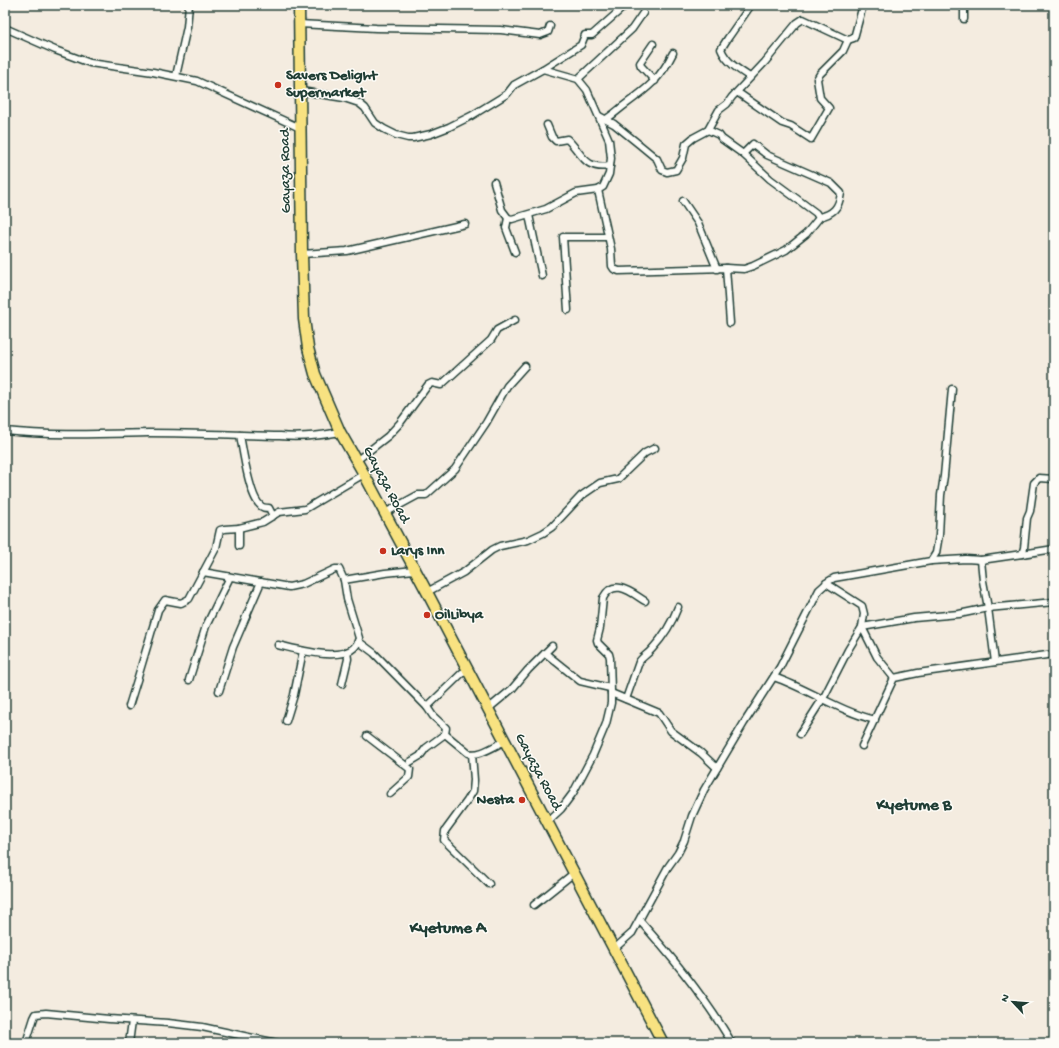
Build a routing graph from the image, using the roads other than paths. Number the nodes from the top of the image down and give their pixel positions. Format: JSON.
{"nodes":[{"id":1,"x":189,"y":5,"type":"edge"},
{"id":2,"x":299,"y":5,"type":"edge"},
{"id":3,"x":626,"y":5,"type":"edge"},
{"id":4,"x":750,"y":5,"type":"edge"},
{"id":5,"x":863,"y":5,"type":"edge"},
{"id":6,"x":964,"y":5,"type":"edge"},
{"id":7,"x":643,"y":13,"type":"dead end"},
{"id":8,"x":964,"y":20,"type":"dead end"},
{"id":9,"x":300,"y":24,"type":"junction"},
{"id":10,"x":550,"y":26,"type":"dead end"},
{"id":11,"x":5,"y":28,"type":"edge"},
{"id":12,"x":848,"y":40,"type":"junction"},
{"id":13,"x":653,"y":44,"type":"dead end"},
{"id":14,"x":673,"y":53,"type":"dead end"},
{"id":15,"x":543,"y":69,"type":"junction"},
{"id":16,"x":176,"y":76,"type":"junction"},
{"id":17,"x":750,"y":77,"type":"junction"},
{"id":18,"x":578,"y":79,"type":"junction"},
{"id":19,"x":654,"y":81,"type":"junction"},
{"id":20,"x":301,"y":91,"type":"junction"},
{"id":21,"x":737,"y":92,"type":"junction"},
{"id":22,"x":599,"y":116,"type":"junction"},
{"id":23,"x":606,"y":119,"type":"junction"},
{"id":24,"x":547,"y":125,"type":"dead end"},
{"id":25,"x":300,"y":128,"type":"junction"},
{"id":26,"x":708,"y":130,"type":"junction"},
{"id":27,"x":743,"y":154,"type":"junction"},
{"id":28,"x":610,"y":166,"type":"junction"},
{"id":29,"x":494,"y":182,"type":"dead end"},
{"id":30,"x":598,"y":190,"type":"junction"},
{"id":31,"x":683,"y":202,"type":"dead end"},
{"id":32,"x":529,"y":215,"type":"junction"},
{"id":33,"x":818,"y":217,"type":"junction"},
{"id":34,"x":508,"y":218,"type":"junction"},
{"id":35,"x":465,"y":224,"type":"dead end"},
{"id":36,"x":608,"y":237,"type":"junction"},
{"id":37,"x":514,"y":252,"type":"dead end"},
{"id":38,"x":302,"y":254,"type":"junction"},
{"id":39,"x":726,"y":268,"type":"junction"},
{"id":40,"x":717,"y":269,"type":"junction"},
{"id":41,"x":542,"y":276,"type":"dead end"},
{"id":42,"x":568,"y":310,"type":"dead end"},
{"id":43,"x":515,"y":320,"type":"dead end"},
{"id":44,"x":730,"y":323,"type":"dead end"},
{"id":45,"x":525,"y":366,"type":"dead end"},
{"id":46,"x":952,"y":390,"type":"dead end"},
{"id":47,"x":5,"y":431,"type":"edge"},
{"id":48,"x":340,"y":432,"type":"junction"},
{"id":49,"x":240,"y":435,"type":"junction"},
{"id":50,"x":655,"y":448,"type":"dead end"},
{"id":51,"x":356,"y":461,"type":"junction"},
{"id":52,"x":364,"y":474,"type":"junction"},
{"id":53,"x":1054,"y":479,"type":"edge"},
{"id":54,"x":385,"y":513,"type":"junction"},
{"id":55,"x":273,"y":516,"type":"junction"},
{"id":56,"x":239,"y":528,"type":"junction"},
{"id":57,"x":239,"y":546,"type":"dead end"},
{"id":58,"x":1054,"y":549,"type":"edge"},
{"id":59,"x":1022,"y":554,"type":"junction"},
{"id":60,"x":981,"y":560,"type":"junction"},
{"id":61,"x":931,"y":561,"type":"junction"},
{"id":62,"x":414,"y":570,"type":"junction"},
{"id":63,"x":203,"y":572,"type":"junction"},
{"id":64,"x":230,"y":577,"type":"junction"},
{"id":65,"x":344,"y":580,"type":"junction"},
{"id":66,"x":261,"y":582,"type":"junction"},
{"id":67,"x":826,"y":583,"type":"junction"},
{"id":68,"x":427,"y":592,"type":"junction"},
{"id":69,"x":645,"y":601,"type":"dead end"},
{"id":70,"x":1054,"y":602,"type":"edge"},
{"id":71,"x":678,"y":607,"type":"dead end"},
{"id":72,"x":988,"y":608,"type":"junction"},
{"id":73,"x":862,"y":628,"type":"junction"},
{"id":74,"x":358,"y":641,"type":"junction"},
{"id":75,"x":278,"y":645,"type":"dead end"},
{"id":76,"x":552,"y":646,"type":"dead end"},
{"id":77,"x":303,"y":651,"type":"junction"},
{"id":78,"x":347,"y":652,"type":"junction"},
{"id":79,"x":546,"y":653,"type":"junction"},
{"id":80,"x":1054,"y":654,"type":"edge"},
{"id":81,"x":995,"y":662,"type":"junction"},
{"id":82,"x":462,"y":673,"type":"dead end"},
{"id":83,"x":774,"y":677,"type":"junction"},
{"id":84,"x":894,"y":678,"type":"junction"},
{"id":85,"x":190,"y":680,"type":"dead end"},
{"id":86,"x":342,"y":684,"type":"dead end"},
{"id":87,"x":611,"y":691,"type":"junction"},
{"id":88,"x":219,"y":692,"type":"dead end"},
{"id":89,"x":626,"y":699,"type":"junction"},
{"id":90,"x":822,"y":699,"type":"junction"},
{"id":91,"x":129,"y":706,"type":"dead end"},
{"id":92,"x":427,"y":707,"type":"junction"},
{"id":93,"x":488,"y":709,"type":"junction"},
{"id":94,"x":875,"y":720,"type":"junction"},
{"id":95,"x":286,"y":721,"type":"dead end"},
{"id":96,"x":445,"y":734,"type":"junction"},
{"id":97,"x":800,"y":734,"type":"dead end"},
{"id":98,"x":366,"y":736,"type":"dead end"},
{"id":99,"x":505,"y":741,"type":"junction"},
{"id":100,"x":862,"y":746,"type":"dead end"},
{"id":101,"x":472,"y":754,"type":"junction"},
{"id":102,"x":410,"y":762,"type":"dead end"},
{"id":103,"x":716,"y":768,"type":"junction"},
{"id":104,"x":390,"y":794,"type":"dead end"},
{"id":105,"x":547,"y":822,"type":"junction"},
{"id":106,"x":574,"y":873,"type":"junction"},
{"id":107,"x":489,"y":884,"type":"dead end"},
{"id":108,"x":534,"y":905,"type":"dead end"},
{"id":109,"x":640,"y":921,"type":"junction"},
{"id":110,"x":614,"y":949,"type":"junction"},
{"id":111,"x":132,"y":1021,"type":"junction"},
{"id":112,"x":26,"y":1043,"type":"edge"},
{"id":113,"x":129,"y":1043,"type":"edge"},
{"id":114,"x":277,"y":1043,"type":"edge"},
{"id":115,"x":663,"y":1043,"type":"edge"},
{"id":116,"x":732,"y":1043,"type":"edge"}],
"edges":[{"from":1,"to":16,"type":"street"},
{"from":2,"to":9,"type":"main road","name":"Gayaza Road"},
{"from":3,"to":15,"type":"street"},
{"from":4,"to":17,"type":"street"},
{"from":5,"to":12,"type":"street"},
{"from":6,"to":8,"type":"street"},
{"from":7,"to":18,"type":"street"},
{"from":9,"to":10,"type":"street"},
{"from":9,"to":20,"type":"main road","name":"Gayaza Road"},
{"from":11,"to":16,"type":"street"},
{"from":12,"to":17,"type":"street"},
{"from":12,"to":21,"type":"street"},
{"from":13,"to":19,"type":"street"},
{"from":14,"to":19,"type":"street"},
{"from":15,"to":18,"type":"street"},
{"from":15,"to":20,"type":"street"},
{"from":16,"to":25,"type":"street"},
{"from":17,"to":21,"type":"street"},
{"from":18,"to":22,"type":"street"},
{"from":19,"to":23,"type":"street"},
{"from":20,"to":25,"type":"main road","name":"Gayaza Road"},
{"from":21,"to":26,"type":"street"},
{"from":22,"to":23,"type":"street"},
{"from":22,"to":28,"type":"street"},
{"from":23,"to":26,"type":"street"},
{"from":24,"to":28,"type":"street"},
{"from":25,"to":38,"type":"main road","name":"Gayaza Road"},
{"from":26,"to":27,"type":"street"},
{"from":27,"to":33,"type":"street"},
{"from":27,"to":33,"type":"street"},
{"from":28,"to":30,"type":"street"},
{"from":29,"to":34,"type":"street"},
{"from":30,"to":32,"type":"street"},
{"from":30,"to":36,"type":"street"},
{"from":31,"to":40,"type":"street"},
{"from":32,"to":34,"type":"street"},
{"from":32,"to":41,"type":"street"},
{"from":33,"to":39,"type":"street"},
{"from":34,"to":37,"type":"street"},
{"from":35,"to":38,"type":"street"},
{"from":36,"to":40,"type":"street"},
{"from":36,"to":42,"type":"street"},
{"from":38,"to":48,"type":"main road","name":"Gayaza Road"},
{"from":39,"to":40,"type":"street"},
{"from":39,"to":44,"type":"street"},
{"from":43,"to":51,"type":"street"},
{"from":45,"to":54,"type":"street"},
{"from":46,"to":61,"type":"street"},
{"from":47,"to":49,"type":"street"},
{"from":48,"to":49,"type":"street"},
{"from":48,"to":51,"type":"main road","name":"Gayaza Road"},
{"from":49,"to":55,"type":"street"},
{"from":50,"to":68,"type":"street"},
{"from":51,"to":52,"type":"main road","name":"Gayaza Road"},
{"from":52,"to":54,"type":"main road","name":"Gayaza Road"},
{"from":52,"to":55,"type":"street"},
{"from":53,"to":59,"type":"street"},
{"from":54,"to":62,"type":"main road","name":"Gayaza Road"},
{"from":55,"to":56,"type":"street"},
{"from":56,"to":57,"type":"street"},
{"from":56,"to":63,"type":"street"},
{"from":58,"to":59,"type":"street"},
{"from":59,"to":60,"type":"street"},
{"from":60,"to":61,"type":"street"},
{"from":60,"to":72,"type":"street"},
{"from":61,"to":67,"type":"street"},
{"from":62,"to":65,"type":"street"},
{"from":62,"to":68,"type":"main road","name":"Gayaza Road"},
{"from":63,"to":64,"type":"street"},
{"from":63,"to":91,"type":"street"},
{"from":64,"to":66,"type":"street"},
{"from":64,"to":85,"type":"street"},
{"from":65,"to":66,"type":"street"},
{"from":65,"to":74,"type":"street"},
{"from":66,"to":88,"type":"street"},
{"from":67,"to":73,"type":"street"},
{"from":67,"to":83,"type":"street"},
{"from":68,"to":93,"type":"main road","name":"Gayaza Road"},
{"from":69,"to":87,"type":"street"},
{"from":70,"to":72,"type":"street"},
{"from":71,"to":89,"type":"street"},
{"from":72,"to":73,"type":"street"},
{"from":72,"to":81,"type":"street"},
{"from":73,"to":84,"type":"street"},
{"from":73,"to":90,"type":"street"},
{"from":74,"to":78,"type":"street"},
{"from":74,"to":92,"type":"street"},
{"from":75,"to":77,"type":"street"},
{"from":76,"to":79,"type":"street"},
{"from":77,"to":78,"type":"street"},
{"from":77,"to":95,"type":"street"},
{"from":78,"to":86,"type":"street"},
{"from":79,"to":87,"type":"street"},
{"from":79,"to":93,"type":"street"},
{"from":80,"to":81,"type":"street"},
{"from":81,"to":84,"type":"street"},
{"from":82,"to":92,"type":"street"},
{"from":83,"to":90,"type":"street"},
{"from":83,"to":103,"type":"street"},
{"from":84,"to":94,"type":"street"},
{"from":87,"to":89,"type":"street"},
{"from":87,"to":105,"type":"street"},
{"from":89,"to":103,"type":"street"},
{"from":90,"to":94,"type":"street"},
{"from":90,"to":97,"type":"street"},
{"from":92,"to":96,"type":"street"},
{"from":93,"to":99,"type":"main road","name":"Gayaza Road"},
{"from":94,"to":100,"type":"street"},
{"from":96,"to":101,"type":"street"},
{"from":96,"to":102,"type":"street"},
{"from":98,"to":104,"type":"street"},
{"from":99,"to":101,"type":"street"},
{"from":99,"to":105,"type":"main road","name":"Gayaza Road"},
{"from":101,"to":107,"type":"street"},
{"from":103,"to":109,"type":"street"},
{"from":105,"to":106,"type":"main road","name":"Gayaza Road"},
{"from":106,"to":108,"type":"street"},
{"from":106,"to":110,"type":"main road","name":"Gayaza Road"},
{"from":109,"to":110,"type":"street"},
{"from":109,"to":116,"type":"street"},
{"from":110,"to":115,"type":"main road","name":"Gayaza Road"},
{"from":111,"to":112,"type":"street"},
{"from":111,"to":113,"type":"street"},
{"from":111,"to":114,"type":"street"}]}
